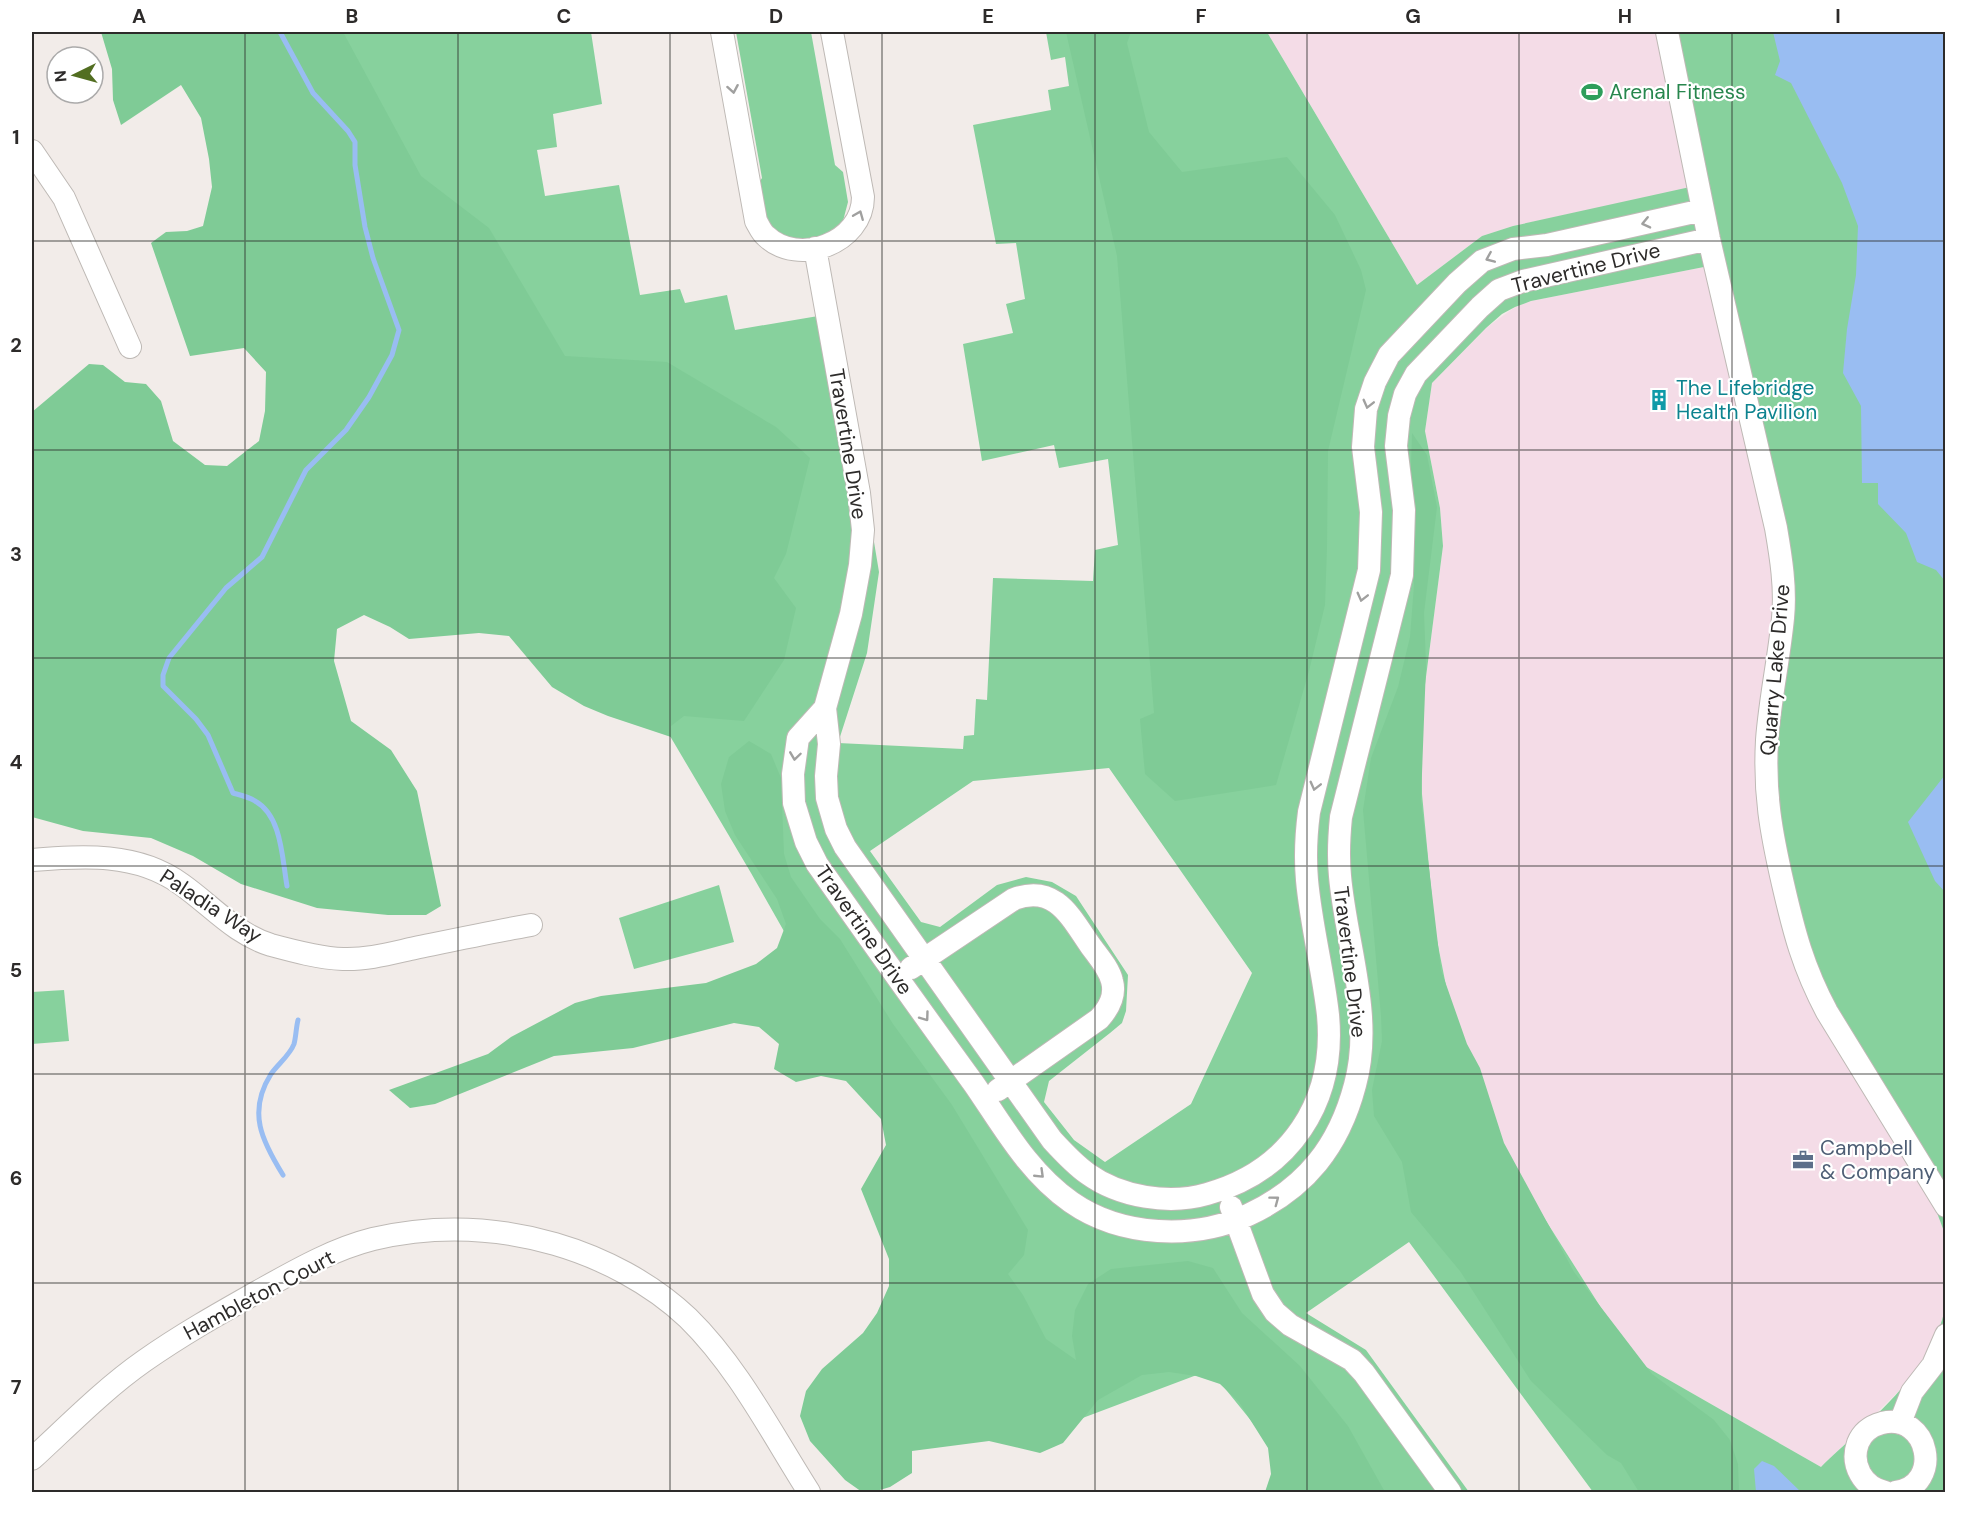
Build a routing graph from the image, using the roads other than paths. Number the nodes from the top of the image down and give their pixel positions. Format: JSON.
{"nodes":[{"id":1,"x":722,"y":32,"type":"edge"},
{"id":2,"x":832,"y":32,"type":"edge"},
{"id":3,"x":1667,"y":32,"type":"edge"},
{"id":4,"x":32,"y":151,"type":"edge"},
{"id":5,"x":1703,"y":210,"type":"junction"},
{"id":6,"x":1709,"y":239,"type":"junction"},
{"id":7,"x":815,"y":248,"type":"junction"},
{"id":8,"x":1457,"y":283,"type":"junction"},
{"id":9,"x":1480,"y":306,"type":"junction"},
{"id":10,"x":130,"y":347,"type":"dead end"},
{"id":11,"x":825,"y":708,"type":"junction"},
{"id":12,"x":32,"y":860,"type":"edge"},
{"id":13,"x":531,"y":925,"type":"dead end"},
{"id":14,"x":924,"y":960,"type":"junction"},
{"id":15,"x":897,"y":978,"type":"junction"},
{"id":16,"x":1010,"y":1081,"type":"junction"},
{"id":17,"x":984,"y":1099,"type":"junction"},
{"id":18,"x":1225,"y":1189,"type":"junction"},
{"id":19,"x":1946,"y":1206,"type":"edge"},
{"id":20,"x":1236,"y":1220,"type":"junction"},
{"id":21,"x":1946,"y":1335,"type":"edge"},
{"id":22,"x":1900,"y":1423,"type":"junction"},
{"id":23,"x":32,"y":1459,"type":"edge"},
{"id":24,"x":1920,"y":1487,"type":"edge"},
{"id":25,"x":809,"y":1492,"type":"edge"},
{"id":26,"x":1450,"y":1492,"type":"edge"},
{"id":27,"x":1884,"y":1492,"type":"edge"},
{"id":28,"x":1896,"y":1492,"type":"edge"}],
"edges":[{"from":1,"to":7,"type":"street","one_way":true},
{"from":7,"to":2,"type":"street","one_way":true},
{"from":3,"to":5,"type":"street","name":"Quarry Lake Drive"},
{"from":4,"to":10,"type":"street"},
{"from":5,"to":6,"type":"street","name":"Quarry Lake Drive"},
{"from":5,"to":8,"type":"street","name":"Travertine Drive","one_way":true},
{"from":6,"to":9,"type":"street","name":"Travertine Drive"},
{"from":6,"to":19,"type":"street","name":"Quarry Lake Drive"},
{"from":7,"to":11,"type":"street","name":"Travertine Drive"},
{"from":8,"to":9,"type":"street"},
{"from":8,"to":18,"type":"street","name":"Travertine Drive","one_way":true},
{"from":20,"to":9,"type":"street","name":"Travertine Drive","one_way":true},
{"from":11,"to":14,"type":"street","name":"Travertine Drive"},
{"from":11,"to":15,"type":"street","name":"Travertine Drive","one_way":true},
{"from":12,"to":13,"type":"street","name":"Paladia Way"},
{"from":14,"to":15,"type":"street"},
{"from":14,"to":16,"type":"street","name":"Travertine Drive"},
{"from":14,"to":16,"type":"street"},
{"from":15,"to":17,"type":"street","name":"Travertine Drive","one_way":true},
{"from":16,"to":17,"type":"street"},
{"from":16,"to":18,"type":"street","name":"Travertine Drive"},
{"from":17,"to":20,"type":"street","name":"Travertine Drive","one_way":true},
{"from":18,"to":20,"type":"street"},
{"from":20,"to":26,"type":"street"},
{"from":21,"to":22,"type":"street"},
{"from":22,"to":24,"type":"street"},
{"from":22,"to":27,"type":"street"},
{"from":23,"to":25,"type":"street","name":"Hambleton Court"},
{"from":24,"to":28,"type":"street"}]}
